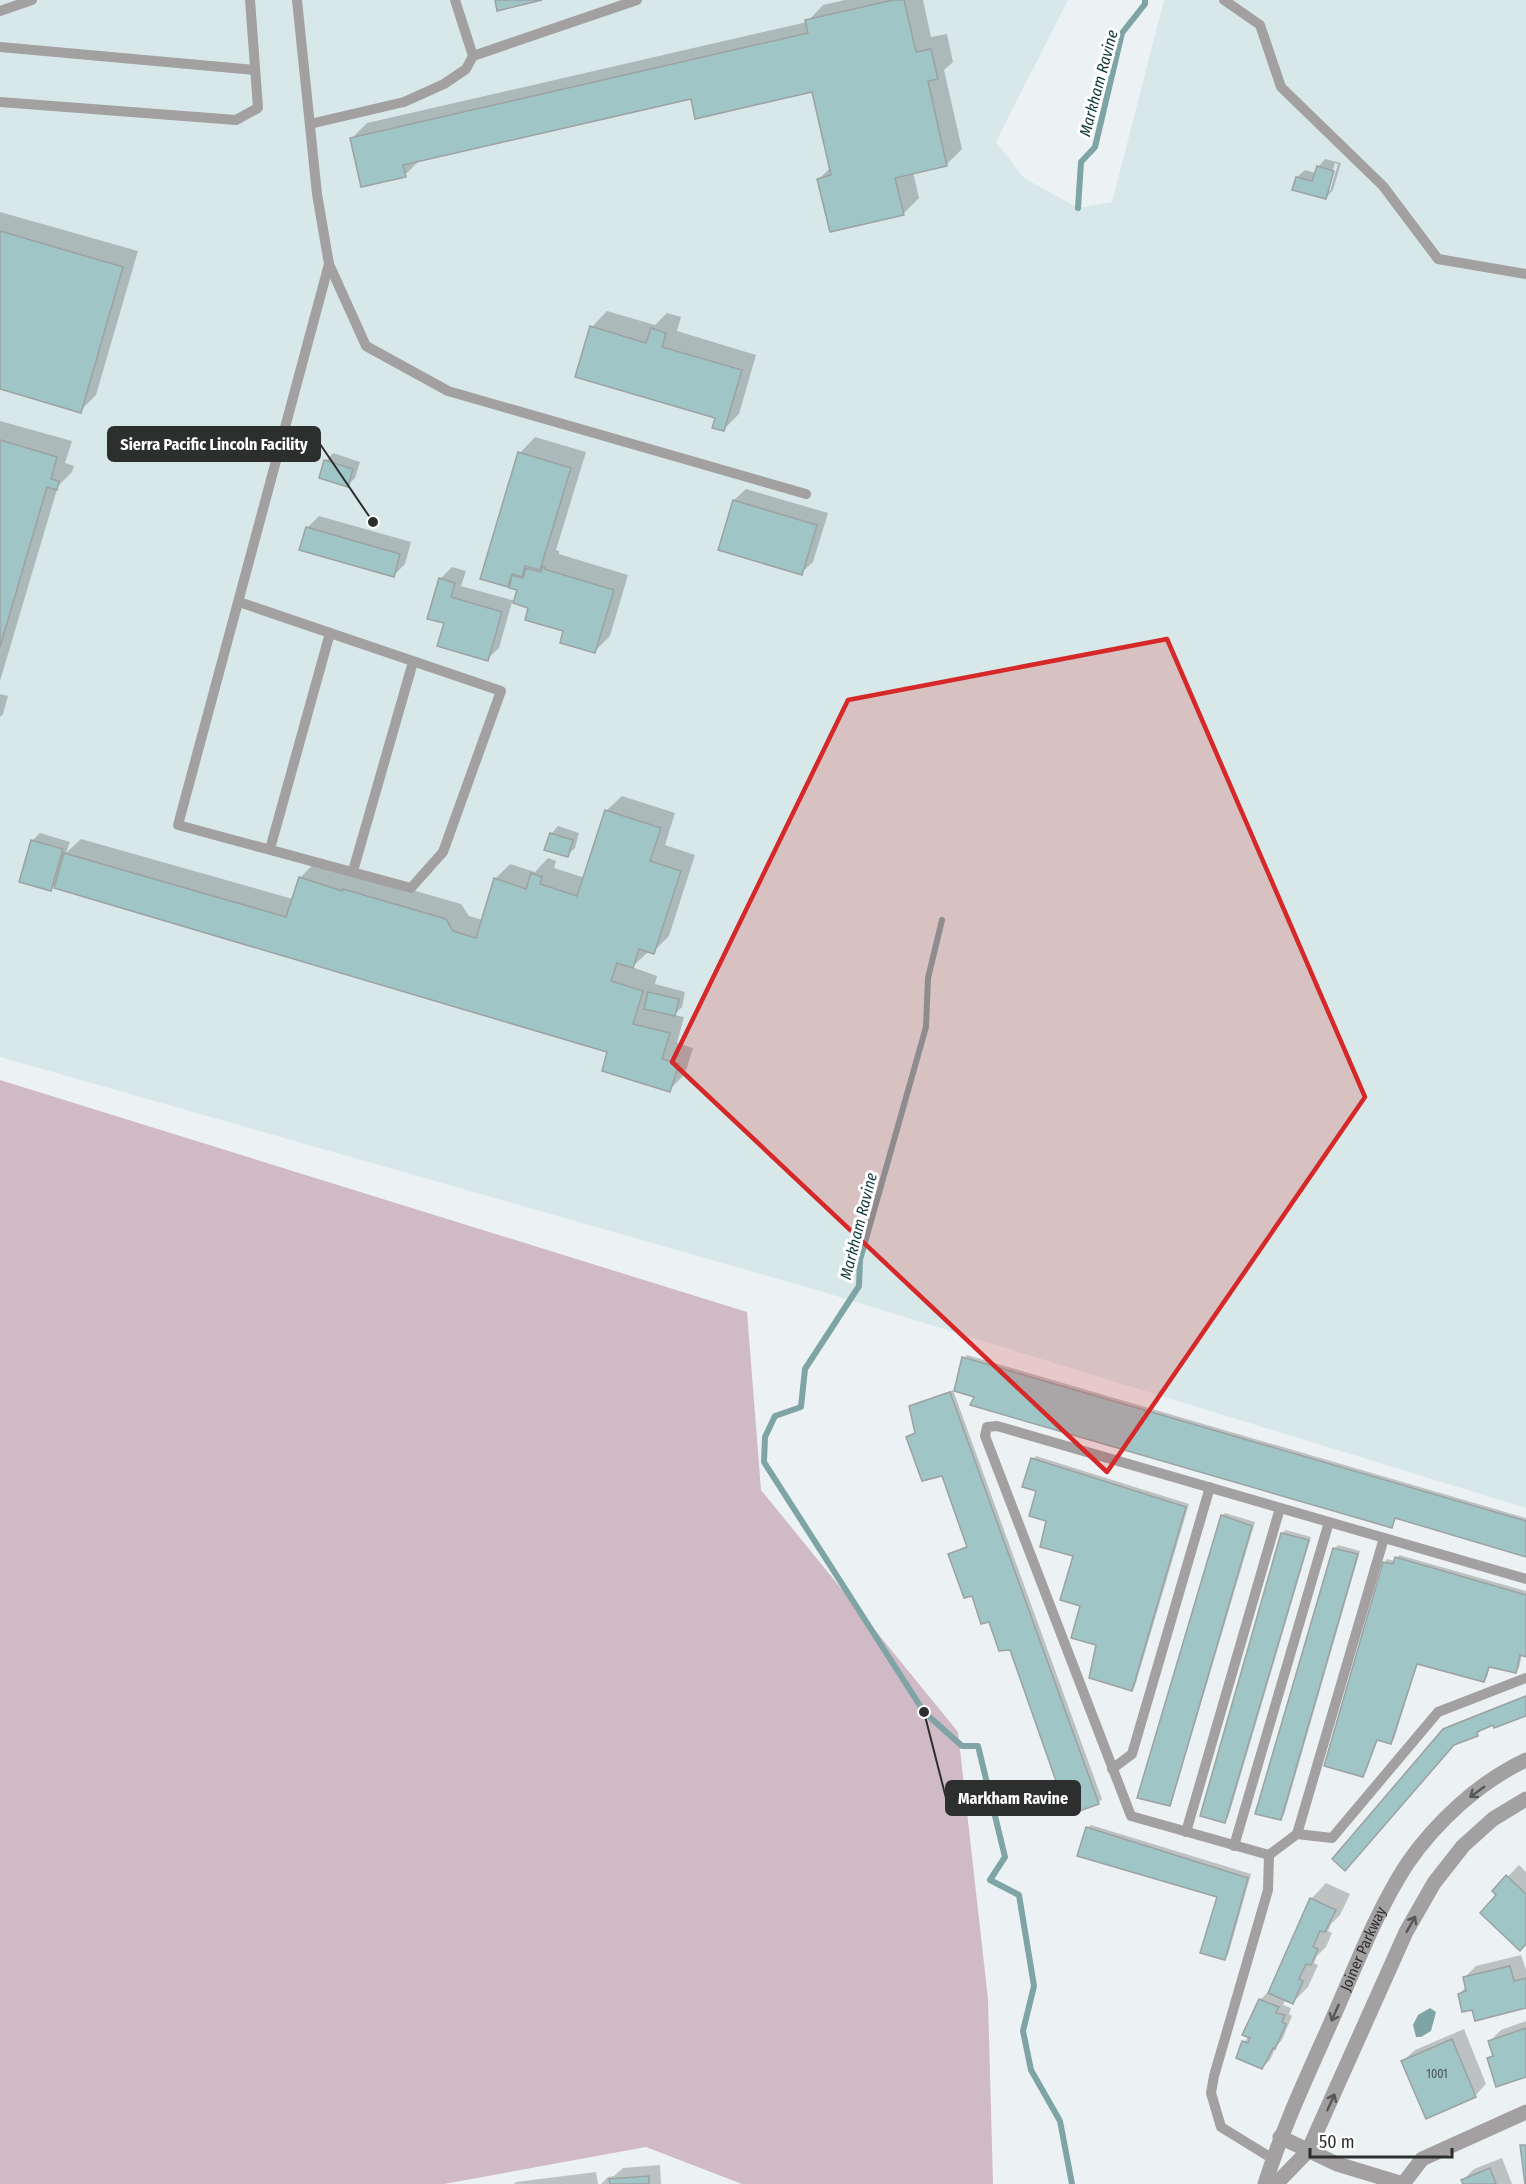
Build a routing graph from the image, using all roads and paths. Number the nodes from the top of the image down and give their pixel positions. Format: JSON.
{"nodes":[{"id":1,"x":32,"y":0,"type":"edge"},
{"id":2,"x":250,"y":0,"type":"edge"},
{"id":3,"x":297,"y":0,"type":"edge"},
{"id":4,"x":456,"y":0,"type":"edge"},
{"id":5,"x":637,"y":0,"type":"edge"},
{"id":6,"x":1224,"y":0,"type":"edge"},
{"id":7,"x":0,"y":11,"type":"edge"},
{"id":8,"x":0,"y":46,"type":"edge"},
{"id":9,"x":473,"y":56,"type":"junction"},
{"id":10,"x":255,"y":70,"type":"junction"},
{"id":11,"x":0,"y":102,"type":"edge"},
{"id":12,"x":310,"y":124,"type":"junction"},
{"id":13,"x":329,"y":264,"type":"junction"},
{"id":14,"x":1526,"y":274,"type":"edge"},
{"id":15,"x":806,"y":494,"type":"dead end"},
{"id":16,"x":239,"y":602,"type":"junction"},
{"id":17,"x":330,"y":633,"type":"junction"},
{"id":18,"x":413,"y":662,"type":"junction"},
{"id":19,"x":270,"y":849,"type":"junction"},
{"id":20,"x":353,"y":871,"type":"junction"},
{"id":21,"x":1210,"y":1487,"type":"junction"},
{"id":22,"x":1281,"y":1508,"type":"junction"},
{"id":23,"x":1329,"y":1522,"type":"junction"},
{"id":24,"x":1384,"y":1538,"type":"junction"},
{"id":25,"x":1526,"y":1579,"type":"edge"},
{"id":26,"x":1526,"y":1678,"type":"edge"},
{"id":27,"x":1526,"y":1760,"type":"edge"},
{"id":28,"x":1112,"y":1769,"type":"junction"},
{"id":29,"x":1526,"y":1799,"type":"edge"},
{"id":30,"x":1186,"y":1832,"type":"junction"},
{"id":31,"x":1297,"y":1834,"type":"junction"},
{"id":32,"x":1234,"y":1846,"type":"junction"},
{"id":33,"x":1269,"y":1856,"type":"junction"},
{"id":34,"x":1526,"y":2112,"type":"edge"},
{"id":35,"x":1280,"y":2137,"type":"junction"},
{"id":36,"x":1308,"y":2151,"type":"junction"},
{"id":37,"x":1273,"y":2159,"type":"junction"},
{"id":38,"x":1265,"y":2184,"type":"edge"},
{"id":39,"x":1276,"y":2184,"type":"edge"},
{"id":40,"x":1403,"y":2184,"type":"edge"}],
"edges":[{"from":1,"to":7,"type":"lane"},
{"from":2,"to":10,"type":"lane"},
{"from":3,"to":12,"type":"lane"},
{"from":4,"to":9,"type":"lane"},
{"from":5,"to":9,"type":"lane"},
{"from":6,"to":14,"type":"lane"},
{"from":8,"to":10,"type":"lane"},
{"from":9,"to":12,"type":"lane"},
{"from":10,"to":11,"type":"lane"},
{"from":12,"to":13,"type":"lane"},
{"from":13,"to":15,"type":"lane"},
{"from":13,"to":16,"type":"lane"},
{"from":16,"to":17,"type":"lane"},
{"from":16,"to":19,"type":"lane"},
{"from":17,"to":18,"type":"lane"},
{"from":17,"to":19,"type":"lane"},
{"from":18,"to":20,"type":"lane"},
{"from":18,"to":20,"type":"lane"},
{"from":19,"to":20,"type":"lane"},
{"from":21,"to":22,"type":"lane"},
{"from":21,"to":28,"type":"lane"},
{"from":21,"to":28,"type":"lane"},
{"from":22,"to":23,"type":"lane"},
{"from":22,"to":30,"type":"lane"},
{"from":23,"to":24,"type":"lane"},
{"from":23,"to":32,"type":"lane"},
{"from":24,"to":25,"type":"lane"},
{"from":24,"to":31,"type":"lane"},
{"from":26,"to":31,"type":"lane"},
{"from":27,"to":35,"type":"street","name":"Joiner Parkway","one_way":true},
{"from":28,"to":30,"type":"lane"},
{"from":36,"to":29,"type":"street","name":"Joiner Parkway","one_way":true},
{"from":30,"to":32,"type":"lane"},
{"from":31,"to":33,"type":"lane"},
{"from":32,"to":33,"type":"lane"},
{"from":33,"to":37,"type":"lane"},
{"from":34,"to":40,"type":"street"},
{"from":35,"to":36,"type":"street"},
{"from":35,"to":37,"type":"street","name":"Joiner Parkway"},
{"from":36,"to":39,"type":"street","name":"Joiner Parkway"},
{"from":36,"to":40,"type":"street"},
{"from":37,"to":38,"type":"street","name":"Joiner Parkway"}]}
